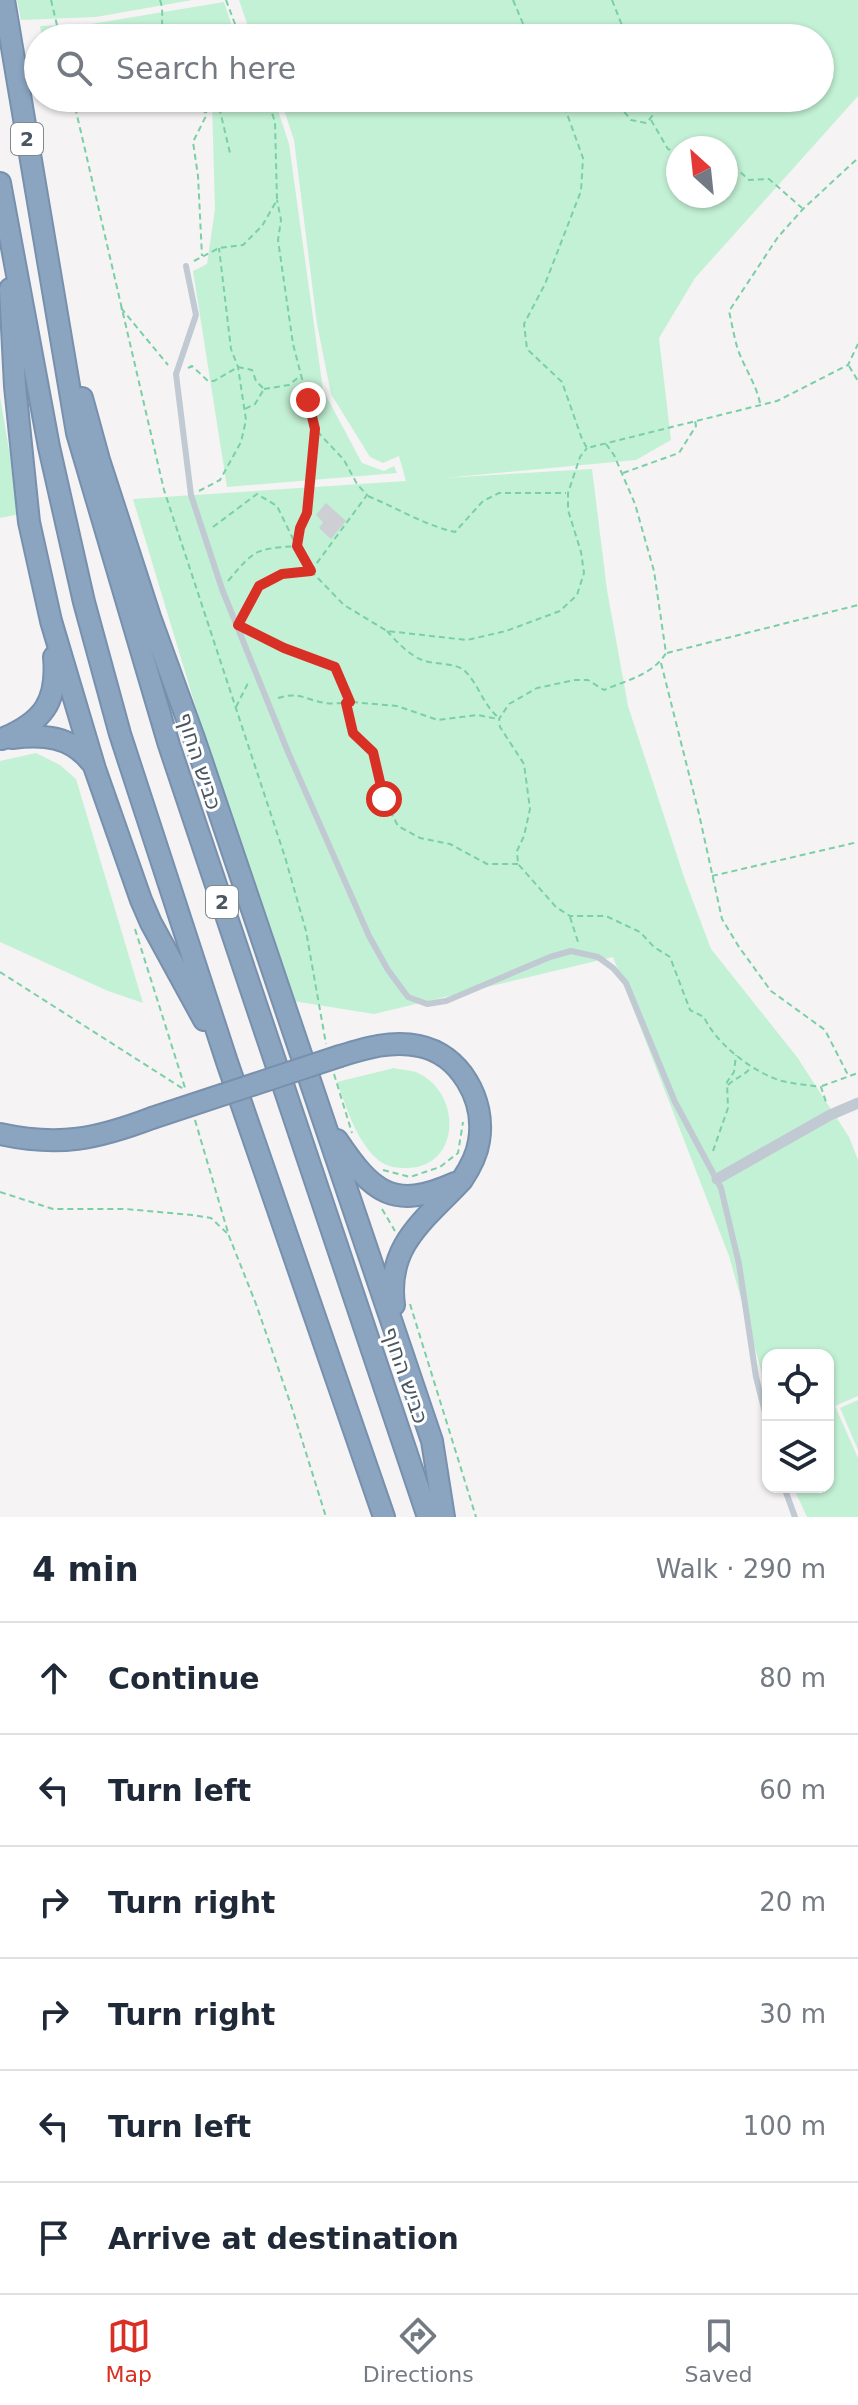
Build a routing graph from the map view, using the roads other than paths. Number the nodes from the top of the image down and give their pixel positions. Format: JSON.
{"nodes":[{"id":1,"x":4,"y":0,"type":"edge"},
{"id":2,"x":0,"y":183,"type":"edge"},
{"id":3,"x":8,"y":233,"type":"junction"},
{"id":4,"x":186,"y":266,"type":"road end"},
{"id":5,"x":51,"y":278,"type":"junction"},
{"id":6,"x":51,"y":621,"type":"junction"},
{"id":7,"x":1,"y":740,"type":"edge"},
{"id":8,"x":95,"y":769,"type":"junction"},
{"id":9,"x":227,"y":1062,"type":"junction"},
{"id":10,"x":858,"y":1103,"type":"edge"},
{"id":11,"x":323,"y":1119,"type":"junction"},
{"id":12,"x":0,"y":1134,"type":"edge"},
{"id":13,"x":717,"y":1179,"type":"junction"},
{"id":14,"x":462,"y":1180,"type":"junction"},
{"id":15,"x":400,"y":1345,"type":"junction"},
{"id":16,"x":767,"y":1421,"type":"edge"},
{"id":17,"x":786,"y":1493,"type":"edge"},
{"id":18,"x":384,"y":1517,"type":"edge"},
{"id":19,"x":428,"y":1517,"type":"edge"},
{"id":20,"x":444,"y":1517,"type":"edge"},
{"id":21,"x":795,"y":1517,"type":"edge"}],
"edges":[{"from":1,"to":5,"type":"highway","name":"כביש החוף","number":"2"},
{"from":2,"to":3,"type":"highway","number":"2"},
{"from":3,"to":6,"type":"highway"},
{"from":3,"to":9,"type":"highway","number":"2"},
{"from":4,"to":13,"type":"lane"},
{"from":5,"to":11,"type":"highway"},
{"from":5,"to":19,"type":"highway","name":"כביש החוף","number":"2"},
{"from":6,"to":7,"type":"highway"},
{"from":6,"to":8,"type":"highway"},
{"from":7,"to":8,"type":"highway"},
{"from":8,"to":9,"type":"highway"},
{"from":9,"to":18,"type":"highway","number":"2"},
{"from":10,"to":13,"type":"street"},
{"from":11,"to":14,"type":"highway"},
{"from":11,"to":15,"type":"highway"},
{"from":12,"to":14,"type":"highway","bridge":true},
{"from":13,"to":16,"type":"lane"},
{"from":14,"to":15,"type":"highway"},
{"from":15,"to":20,"type":"highway"},
{"from":17,"to":21,"type":"lane"}]}
